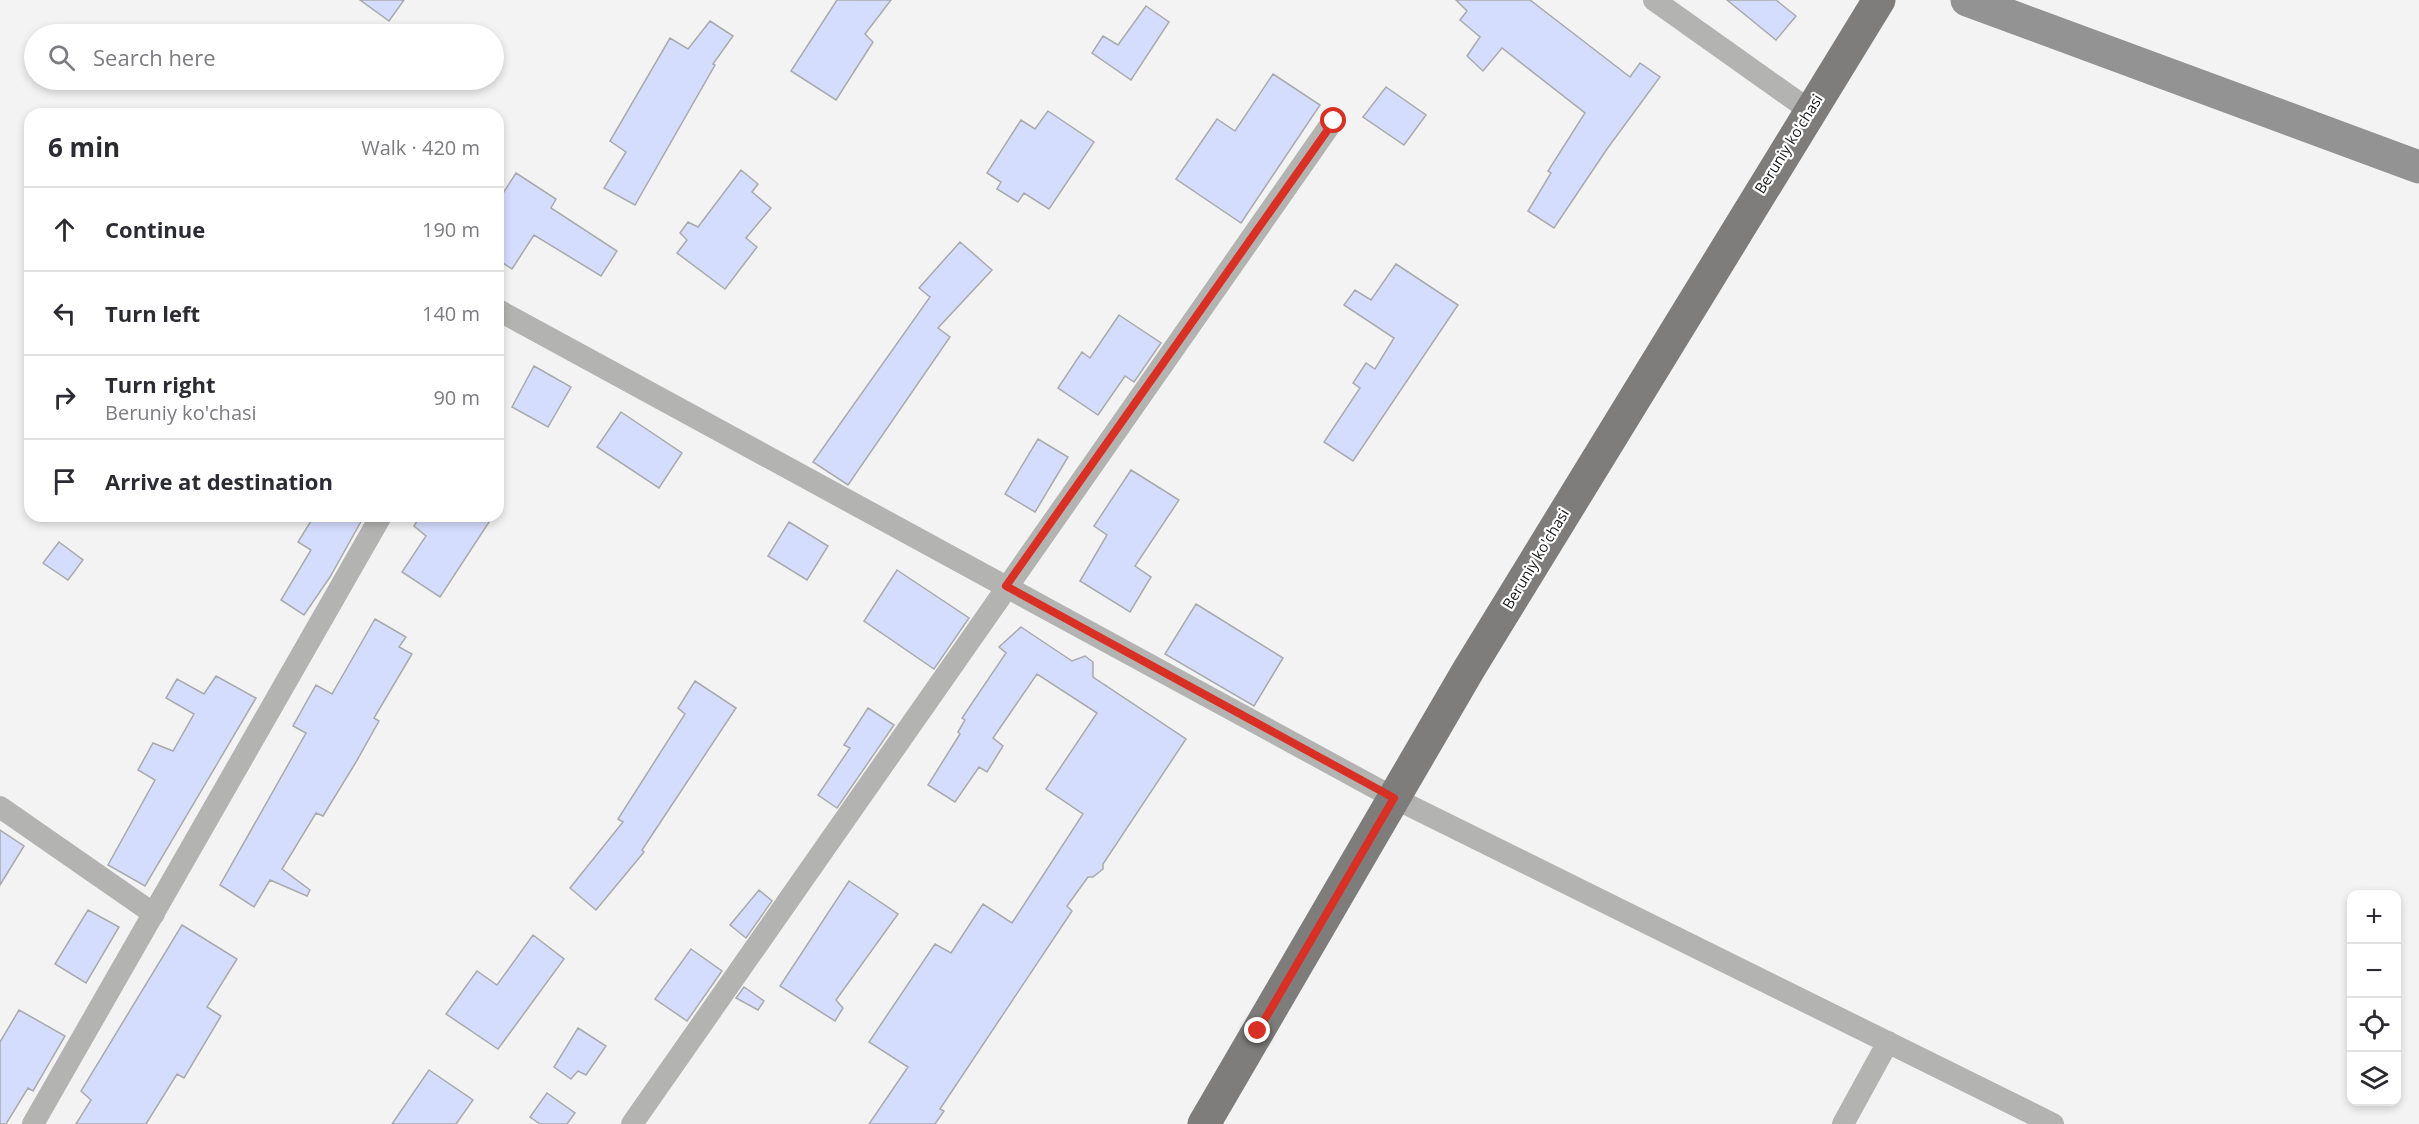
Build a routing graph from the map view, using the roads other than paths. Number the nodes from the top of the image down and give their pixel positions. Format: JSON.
{"nodes":[{"id":1,"x":1654,"y":0,"type":"edge"},
{"id":2,"x":1879,"y":0,"type":"edge"},
{"id":3,"x":1967,"y":0,"type":"edge"},
{"id":4,"x":1809,"y":110,"type":"junction"},
{"id":5,"x":1334,"y":121,"type":"dead end"},
{"id":6,"x":2419,"y":167,"type":"edge"},
{"id":7,"x":504,"y":313,"type":"edge"},
{"id":8,"x":378,"y":522,"type":"edge"},
{"id":9,"x":1006,"y":586,"type":"junction"},
{"id":10,"x":1394,"y":798,"type":"junction"},
{"id":11,"x":0,"y":807,"type":"edge"},
{"id":12,"x":153,"y":914,"type":"junction"},
{"id":13,"x":1888,"y":1042,"type":"junction"},
{"id":14,"x":33,"y":1124,"type":"edge"},
{"id":15,"x":633,"y":1124,"type":"edge"},
{"id":16,"x":1204,"y":1124,"type":"edge"},
{"id":17,"x":1843,"y":1124,"type":"edge"},
{"id":18,"x":2053,"y":1124,"type":"edge"}],
"edges":[{"from":1,"to":4,"type":"street"},
{"from":2,"to":4,"type":"main road","name":"Beruniy ko'chasi"},
{"from":3,"to":6,"type":"street"},
{"from":4,"to":10,"type":"main road","name":"Beruniy ko'chasi"},
{"from":5,"to":9,"type":"street"},
{"from":7,"to":9,"type":"street"},
{"from":8,"to":12,"type":"street"},
{"from":9,"to":10,"type":"street"},
{"from":9,"to":15,"type":"street"},
{"from":10,"to":13,"type":"street"},
{"from":10,"to":16,"type":"main road","name":"Beruniy ko'chasi"},
{"from":11,"to":12,"type":"street"},
{"from":12,"to":14,"type":"street"},
{"from":13,"to":17,"type":"street"},
{"from":13,"to":18,"type":"street"}]}
